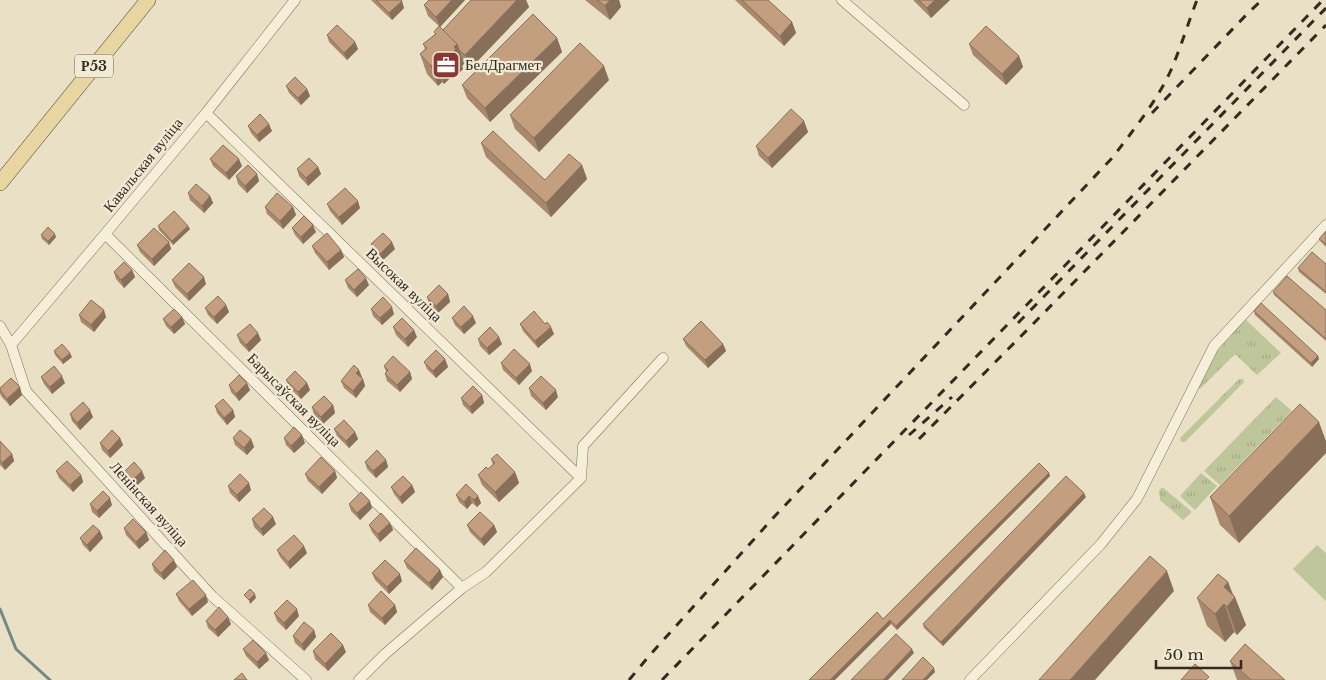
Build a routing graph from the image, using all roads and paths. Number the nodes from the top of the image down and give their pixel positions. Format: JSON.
{"nodes":[{"id":1,"x":148,"y":0,"type":"edge"},
{"id":2,"x":295,"y":0,"type":"edge"},
{"id":3,"x":842,"y":0,"type":"edge"},
{"id":4,"x":964,"y":105,"type":"dead end"},
{"id":5,"x":206,"y":113,"type":"junction"},
{"id":6,"x":0,"y":183,"type":"edge"},
{"id":7,"x":1326,"y":225,"type":"edge"},
{"id":8,"x":106,"y":234,"type":"junction"},
{"id":9,"x":0,"y":326,"type":"edge"},
{"id":10,"x":11,"y":345,"type":"junction"},
{"id":11,"x":663,"y":358,"type":"dead end"},
{"id":12,"x":581,"y":478,"type":"junction"},
{"id":13,"x":462,"y":588,"type":"junction"},
{"id":14,"x":306,"y":680,"type":"edge"},
{"id":15,"x":359,"y":680,"type":"edge"},
{"id":16,"x":970,"y":680,"type":"edge"}],
"edges":[{"from":1,"to":6,"type":"main road","number":"Р53"},
{"from":2,"to":5,"type":"street","name":"Кавальская вуліца"},
{"from":3,"to":4,"type":"street"},
{"from":5,"to":8,"type":"street","name":"Кавальская вуліца"},
{"from":5,"to":12,"type":"street","name":"Высокая вуліца"},
{"from":7,"to":16,"type":"street"},
{"from":8,"to":10,"type":"street","name":"Кавальская вуліца"},
{"from":8,"to":13,"type":"street","name":"Барысаўская вуліца"},
{"from":9,"to":10,"type":"street","name":"Ленінская вуліца"},
{"from":10,"to":14,"type":"street","name":"Ленінская вуліца"},
{"from":11,"to":12,"type":"street"},
{"from":12,"to":13,"type":"street"},
{"from":13,"to":15,"type":"street"}]}
